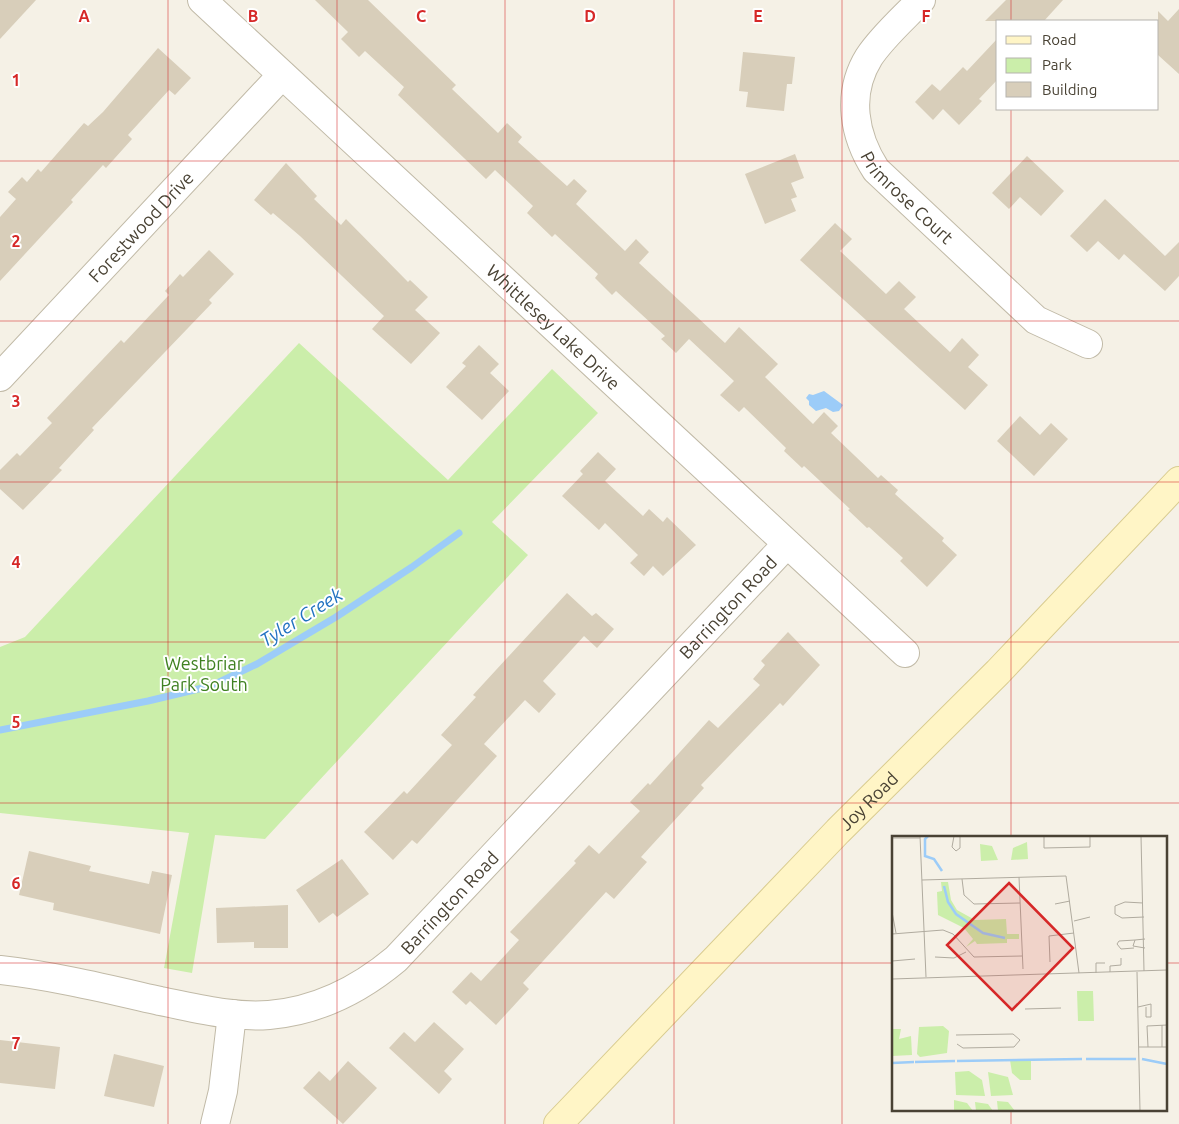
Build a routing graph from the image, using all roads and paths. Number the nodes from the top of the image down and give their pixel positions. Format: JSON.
{"nodes":[{"id":1,"x":202,"y":0,"type":"edge"},
{"id":2,"x":921,"y":0,"type":"edge"},
{"id":3,"x":282,"y":75,"type":"junction"},
{"id":4,"x":1088,"y":344,"type":"dead end"},
{"id":5,"x":0,"y":377,"type":"edge"},
{"id":6,"x":1179,"y":481,"type":"edge"},
{"id":7,"x":786,"y":544,"type":"junction"},
{"id":8,"x":905,"y":653,"type":"dead end"},
{"id":9,"x":0,"y":970,"type":"edge"},
{"id":10,"x":232,"y":1014,"type":"junction"},
{"id":11,"x":215,"y":1124,"type":"edge"},
{"id":12,"x":558,"y":1124,"type":"edge"}],
"edges":[{"from":1,"to":3,"type":"street","name":"Whittlesey Lake Drive"},
{"from":2,"to":4,"type":"street","name":"Primrose Court"},
{"from":3,"to":5,"type":"street","name":"Forestwood Drive"},
{"from":3,"to":7,"type":"street","name":"Whittlesey Lake Drive"},
{"from":6,"to":12,"type":"street","name":"Joy Road"},
{"from":7,"to":8,"type":"street","name":"Whittlesey Lake Drive"},
{"from":7,"to":10,"type":"street","name":"Barrington Road"},
{"from":9,"to":10,"type":"street","name":"Barrington Road"},
{"from":10,"to":11,"type":"street"}]}
